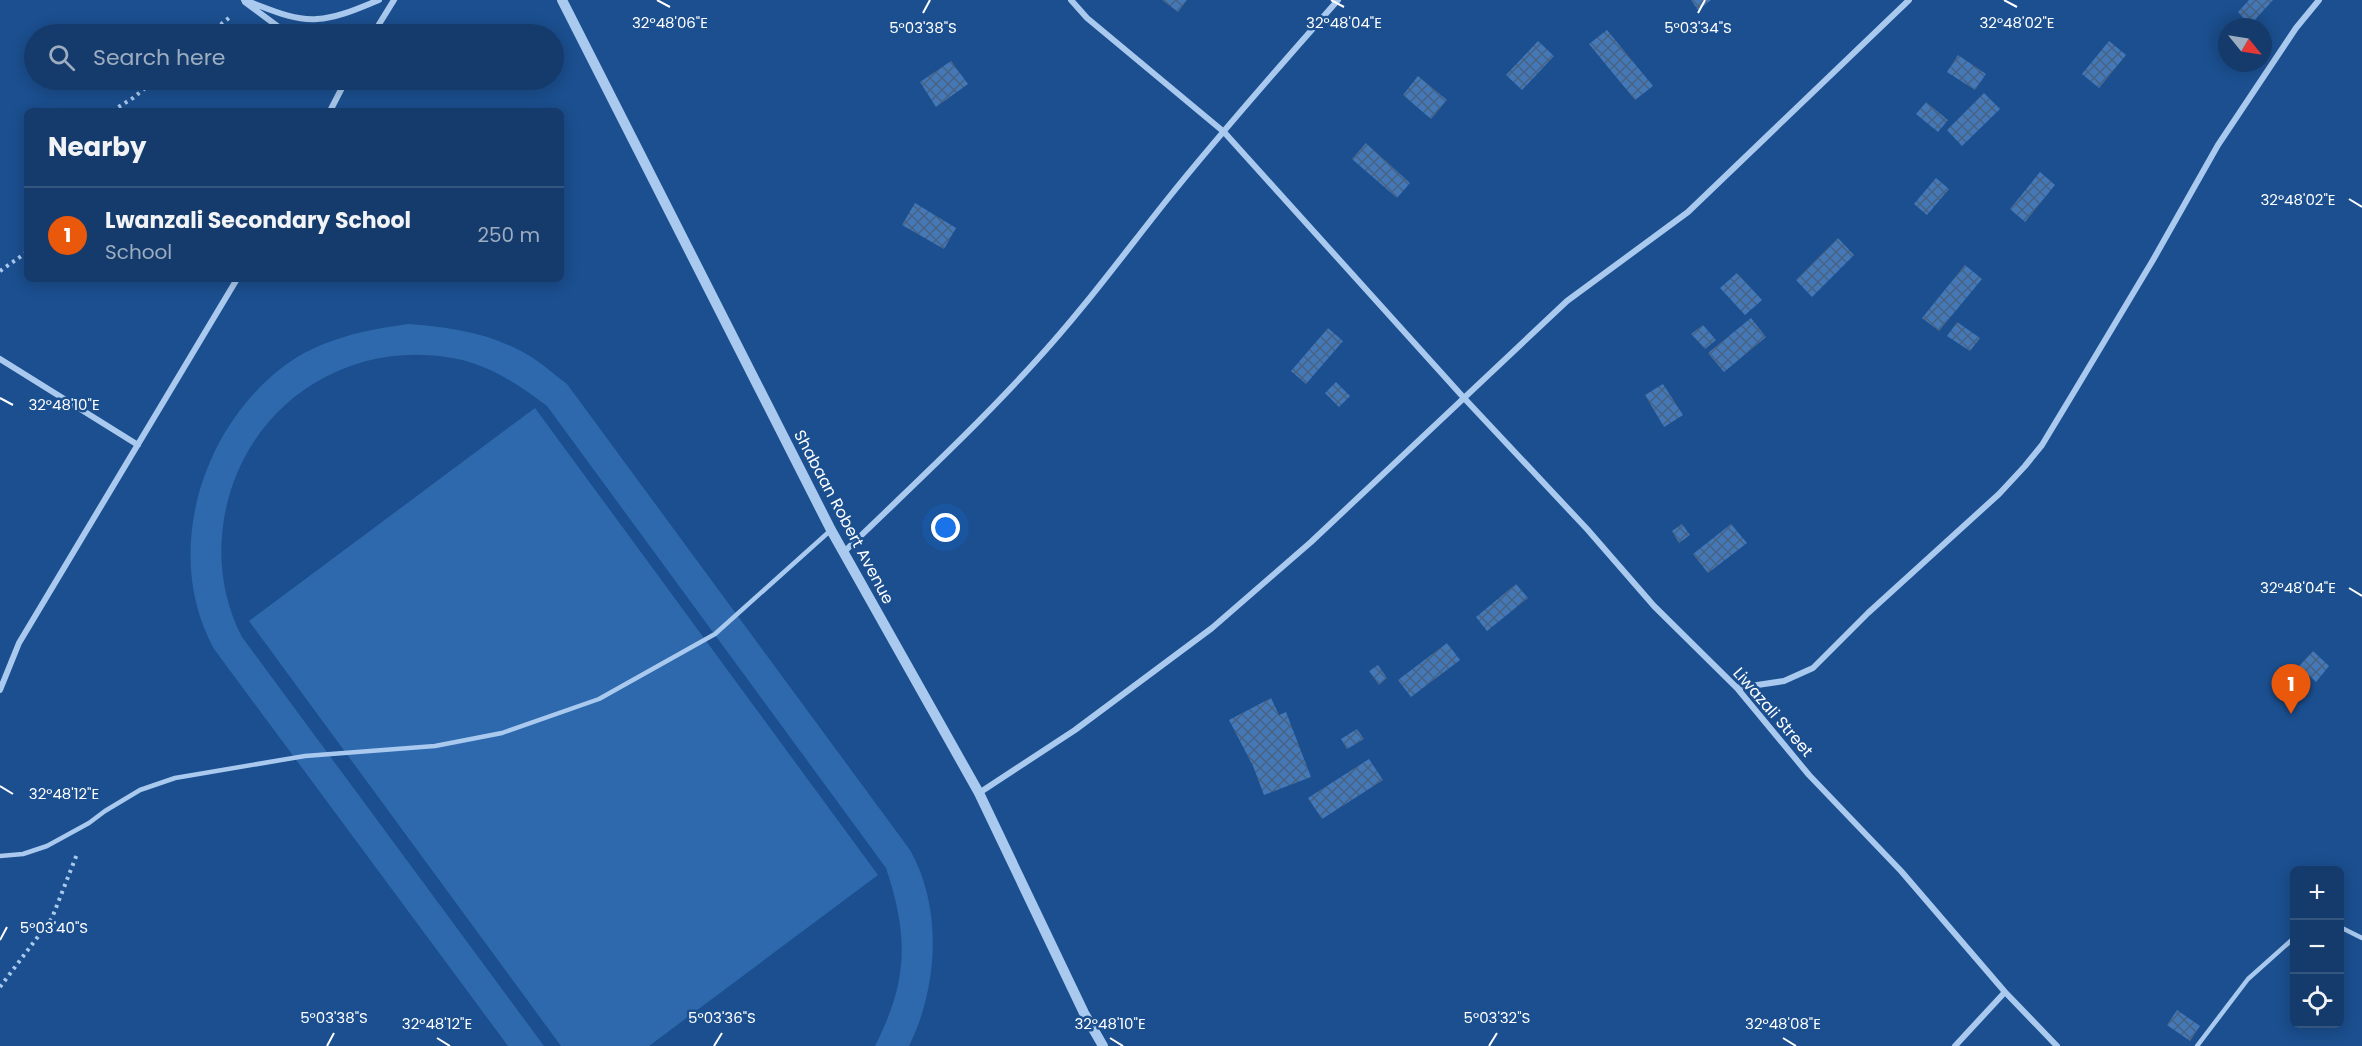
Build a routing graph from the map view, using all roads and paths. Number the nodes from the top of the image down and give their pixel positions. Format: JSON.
{"nodes":[{"id":1,"x":243,"y":0,"type":"edge"},
{"id":2,"x":379,"y":0,"type":"edge"},
{"id":3,"x":394,"y":0,"type":"edge"},
{"id":4,"x":562,"y":0,"type":"edge"},
{"id":5,"x":1071,"y":0,"type":"edge"},
{"id":6,"x":1338,"y":0,"type":"edge"},
{"id":7,"x":1909,"y":0,"type":"edge"},
{"id":8,"x":2319,"y":0,"type":"edge"},
{"id":9,"x":275,"y":24,"type":"edge"},
{"id":10,"x":380,"y":24,"type":"edge"},
{"id":11,"x":143,"y":90,"type":"edge"},
{"id":12,"x":341,"y":90,"type":"edge"},
{"id":13,"x":117,"y":108,"type":"edge"},
{"id":14,"x":332,"y":108,"type":"edge"},
{"id":15,"x":1224,"y":132,"type":"junction"},
{"id":16,"x":24,"y":254,"type":"edge"},
{"id":17,"x":0,"y":271,"type":"edge"},
{"id":18,"x":235,"y":282,"type":"edge"},
{"id":19,"x":0,"y":359,"type":"edge"},
{"id":20,"x":1464,"y":398,"type":"junction"},
{"id":21,"x":138,"y":445,"type":"junction"},
{"id":22,"x":831,"y":530,"type":"junction"},
{"id":23,"x":844,"y":552,"type":"junction"},
{"id":24,"x":1737,"y":688,"type":"junction"},
{"id":25,"x":0,"y":690,"type":"edge"},
{"id":26,"x":979,"y":793,"type":"junction"},
{"id":27,"x":89,"y":824,"type":"junction"},
{"id":28,"x":0,"y":856,"type":"edge"},
{"id":29,"x":2344,"y":929,"type":"edge"},
{"id":30,"x":2362,"y":938,"type":"edge"},
{"id":31,"x":2290,"y":942,"type":"edge"},
{"id":32,"x":0,"y":987,"type":"edge"},
{"id":33,"x":2005,"y":992,"type":"junction"},
{"id":34,"x":1103,"y":1046,"type":"edge"},
{"id":35,"x":1955,"y":1046,"type":"edge"},
{"id":36,"x":2057,"y":1046,"type":"edge"},
{"id":37,"x":2197,"y":1046,"type":"edge"}],
"edges":[{"from":1,"to":2,"type":"street"},
{"from":1,"to":9,"type":"street"},
{"from":3,"to":10,"type":"street"},
{"from":4,"to":22,"type":"street","name":"Shabaan Robert Avenue"},
{"from":5,"to":15,"type":"street","name":"Liwazali Street"},
{"from":6,"to":15,"type":"street"},
{"from":7,"to":20,"type":"street"},
{"from":8,"to":24,"type":"street"},
{"from":11,"to":13,"type":"path"},
{"from":12,"to":14,"type":"street"},
{"from":15,"to":20,"type":"street","name":"Liwazali Street"},
{"from":15,"to":23,"type":"street"},
{"from":16,"to":17,"type":"path"},
{"from":18,"to":21,"type":"street"},
{"from":19,"to":21,"type":"street"},
{"from":20,"to":24,"type":"street","name":"Liwazali Street"},
{"from":20,"to":26,"type":"street"},
{"from":21,"to":25,"type":"street"},
{"from":22,"to":23,"type":"street","name":"Shabaan Robert Avenue"},
{"from":22,"to":27,"type":"lane"},
{"from":23,"to":26,"type":"street","name":"Shabaan Robert Avenue"},
{"from":24,"to":33,"type":"street","name":"Liwazali Street"},
{"from":26,"to":34,"type":"street","name":"Shabaan Robert Avenue"},
{"from":27,"to":28,"type":"lane"},
{"from":27,"to":32,"type":"path"},
{"from":29,"to":30,"type":"lane"},
{"from":31,"to":37,"type":"lane"},
{"from":33,"to":35,"type":"street"},
{"from":33,"to":36,"type":"street","name":"Liwazali Street"}]}
